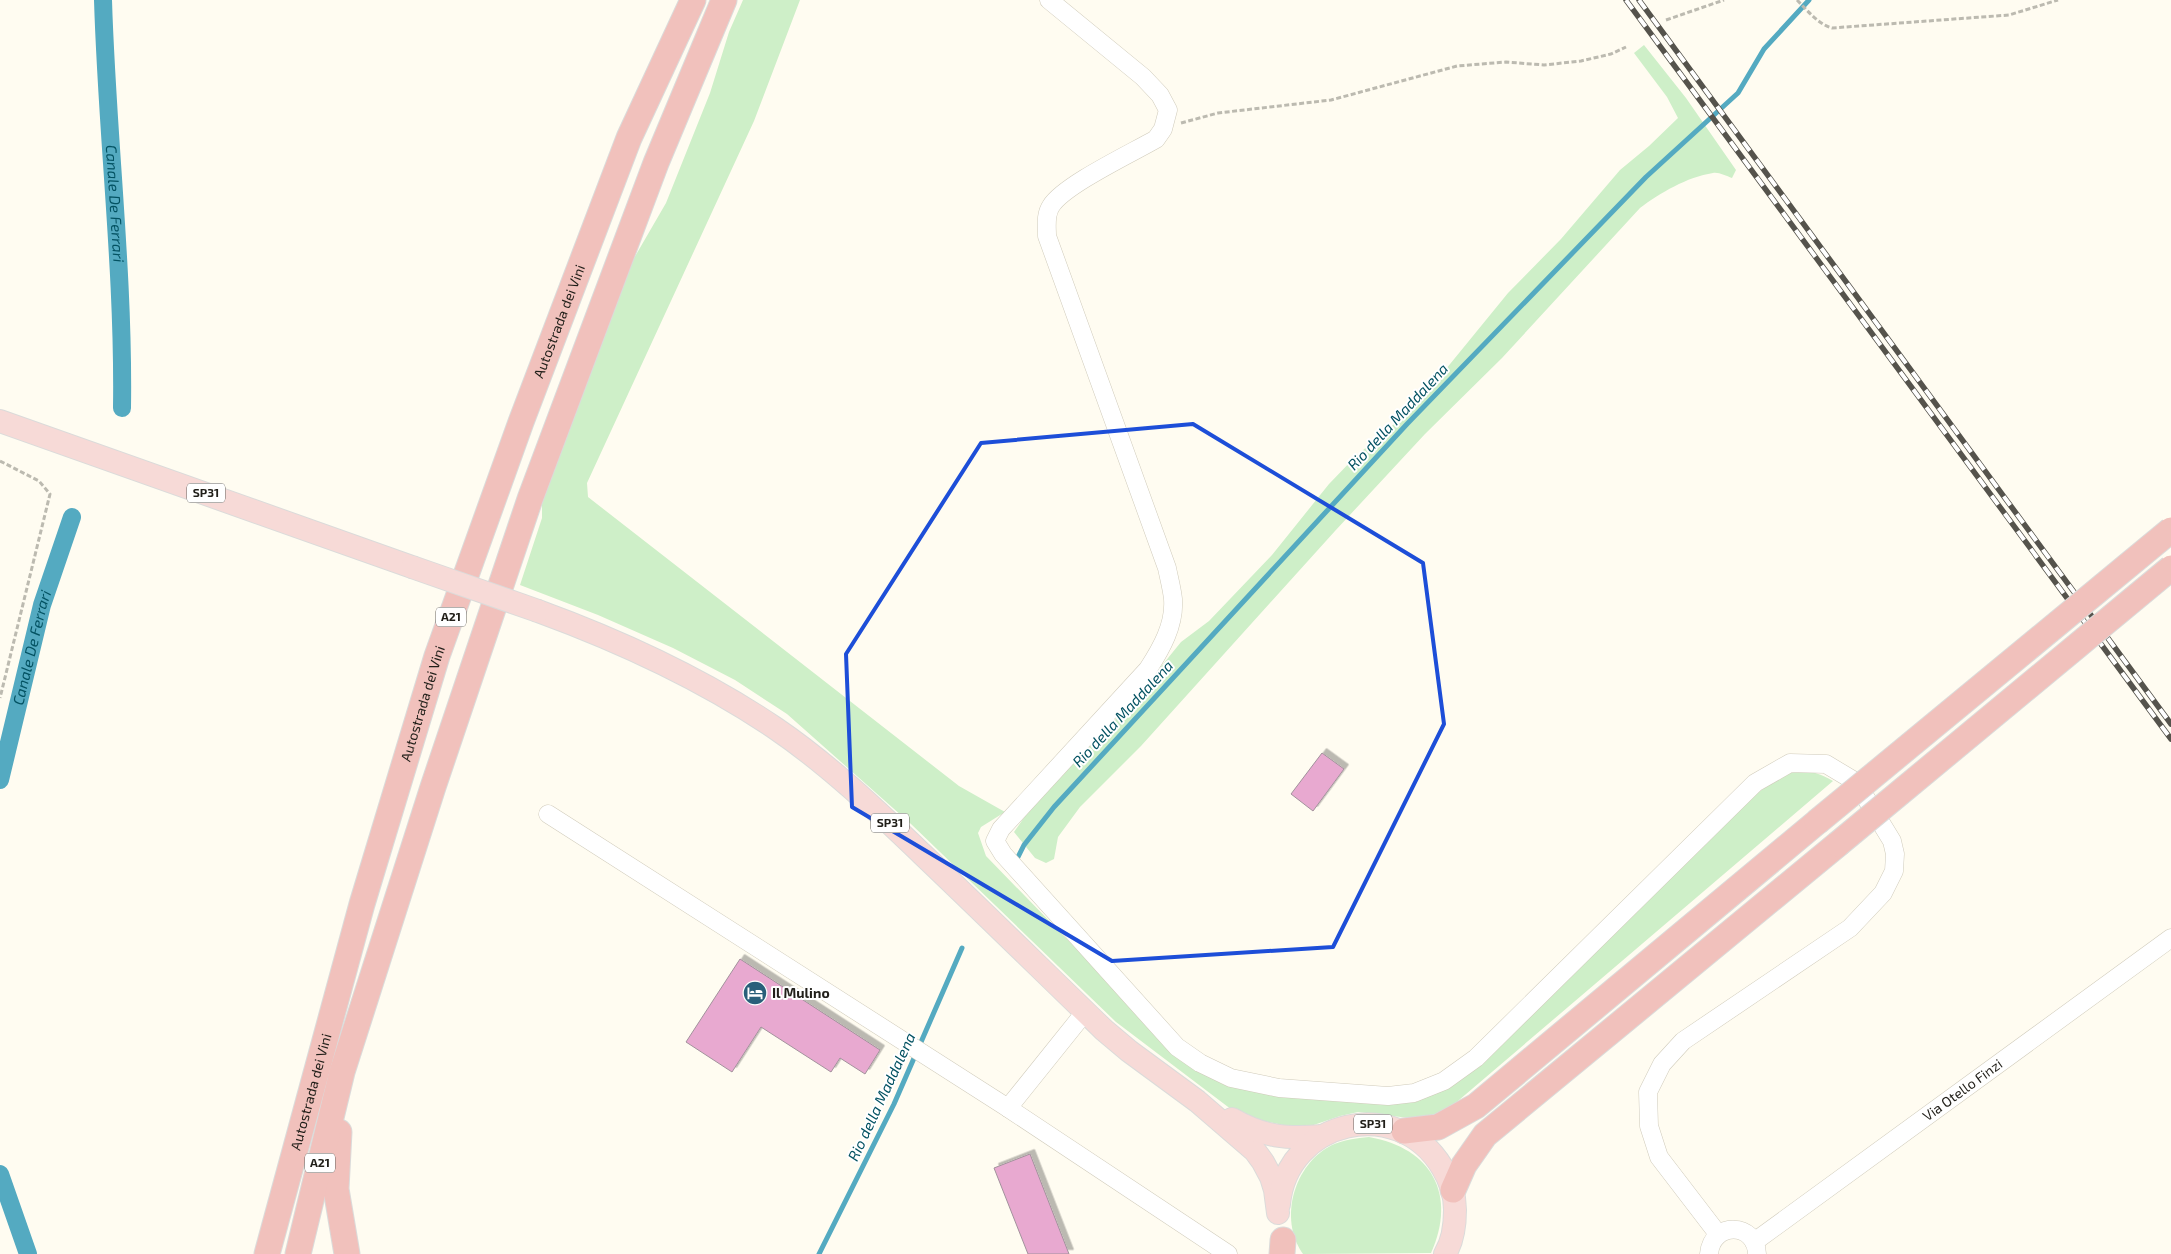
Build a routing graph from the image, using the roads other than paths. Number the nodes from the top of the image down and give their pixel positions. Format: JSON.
{"nodes":[{"id":1,"x":692,"y":0,"type":"edge"},
{"id":2,"x":724,"y":0,"type":"edge"},
{"id":3,"x":1049,"y":0,"type":"edge"},
{"id":4,"x":0,"y":421,"type":"edge"},
{"id":5,"x":2171,"y":530,"type":"edge"},
{"id":6,"x":2171,"y":568,"type":"edge"},
{"id":7,"x":548,"y":814,"type":"dead end"},
{"id":8,"x":2171,"y":938,"type":"edge"},
{"id":9,"x":1085,"y":1012,"type":"junction"},
{"id":10,"x":342,"y":1072,"type":"junction"},
{"id":11,"x":1197,"y":1101,"type":"junction"},
{"id":12,"x":1008,"y":1108,"type":"junction"},
{"id":13,"x":1404,"y":1131,"type":"junction"},
{"id":14,"x":1322,"y":1136,"type":"junction"},
{"id":15,"x":1453,"y":1190,"type":"junction"},
{"id":16,"x":1278,"y":1213,"type":"junction"},
{"id":17,"x":1718,"y":1234,"type":"junction"},
{"id":18,"x":1755,"y":1248,"type":"edge"},
{"id":19,"x":1284,"y":1249,"type":"edge"},
{"id":20,"x":1446,"y":1253,"type":"edge"},
{"id":21,"x":267,"y":1254,"type":"edge"},
{"id":22,"x":298,"y":1254,"type":"edge"},
{"id":23,"x":347,"y":1254,"type":"edge"},
{"id":24,"x":1228,"y":1254,"type":"edge"},
{"id":25,"x":1709,"y":1254,"type":"edge"}],
"edges":[{"from":1,"to":21,"type":"highway","name":"Autostrada dei Vini","number":"A21"},
{"from":2,"to":10,"type":"highway","name":"Autostrada dei Vini","number":"A21"},
{"from":3,"to":17,"type":"street"},
{"from":4,"to":9,"type":"main road","number":"SP31","bridge":true},
{"from":5,"to":13,"type":"highway","bridge":true},
{"from":6,"to":15,"type":"highway","bridge":true},
{"from":7,"to":12,"type":"street"},
{"from":8,"to":18,"type":"street","name":"Via Otello Finzi"},
{"from":9,"to":11,"type":"main road","number":"SP31"},
{"from":9,"to":12,"type":"street"},
{"from":10,"to":22,"type":"highway","name":"Autostrada dei Vini","number":"A21"},
{"from":10,"to":23,"type":"highway"},
{"from":11,"to":14,"type":"main road","number":"SP31"},
{"from":11,"to":16,"type":"main road","number":"SP31"},
{"from":12,"to":24,"type":"street"},
{"from":13,"to":14,"type":"main road","number":"SP31"},
{"from":13,"to":15,"type":"main road","number":"SP31"},
{"from":14,"to":16,"type":"main road","number":"SP31"},
{"from":15,"to":20,"type":"main road","number":"SP31"},
{"from":16,"to":19,"type":"main road","number":"SP31"},
{"from":17,"to":18,"type":"street"},
{"from":17,"to":25,"type":"street"}]}
